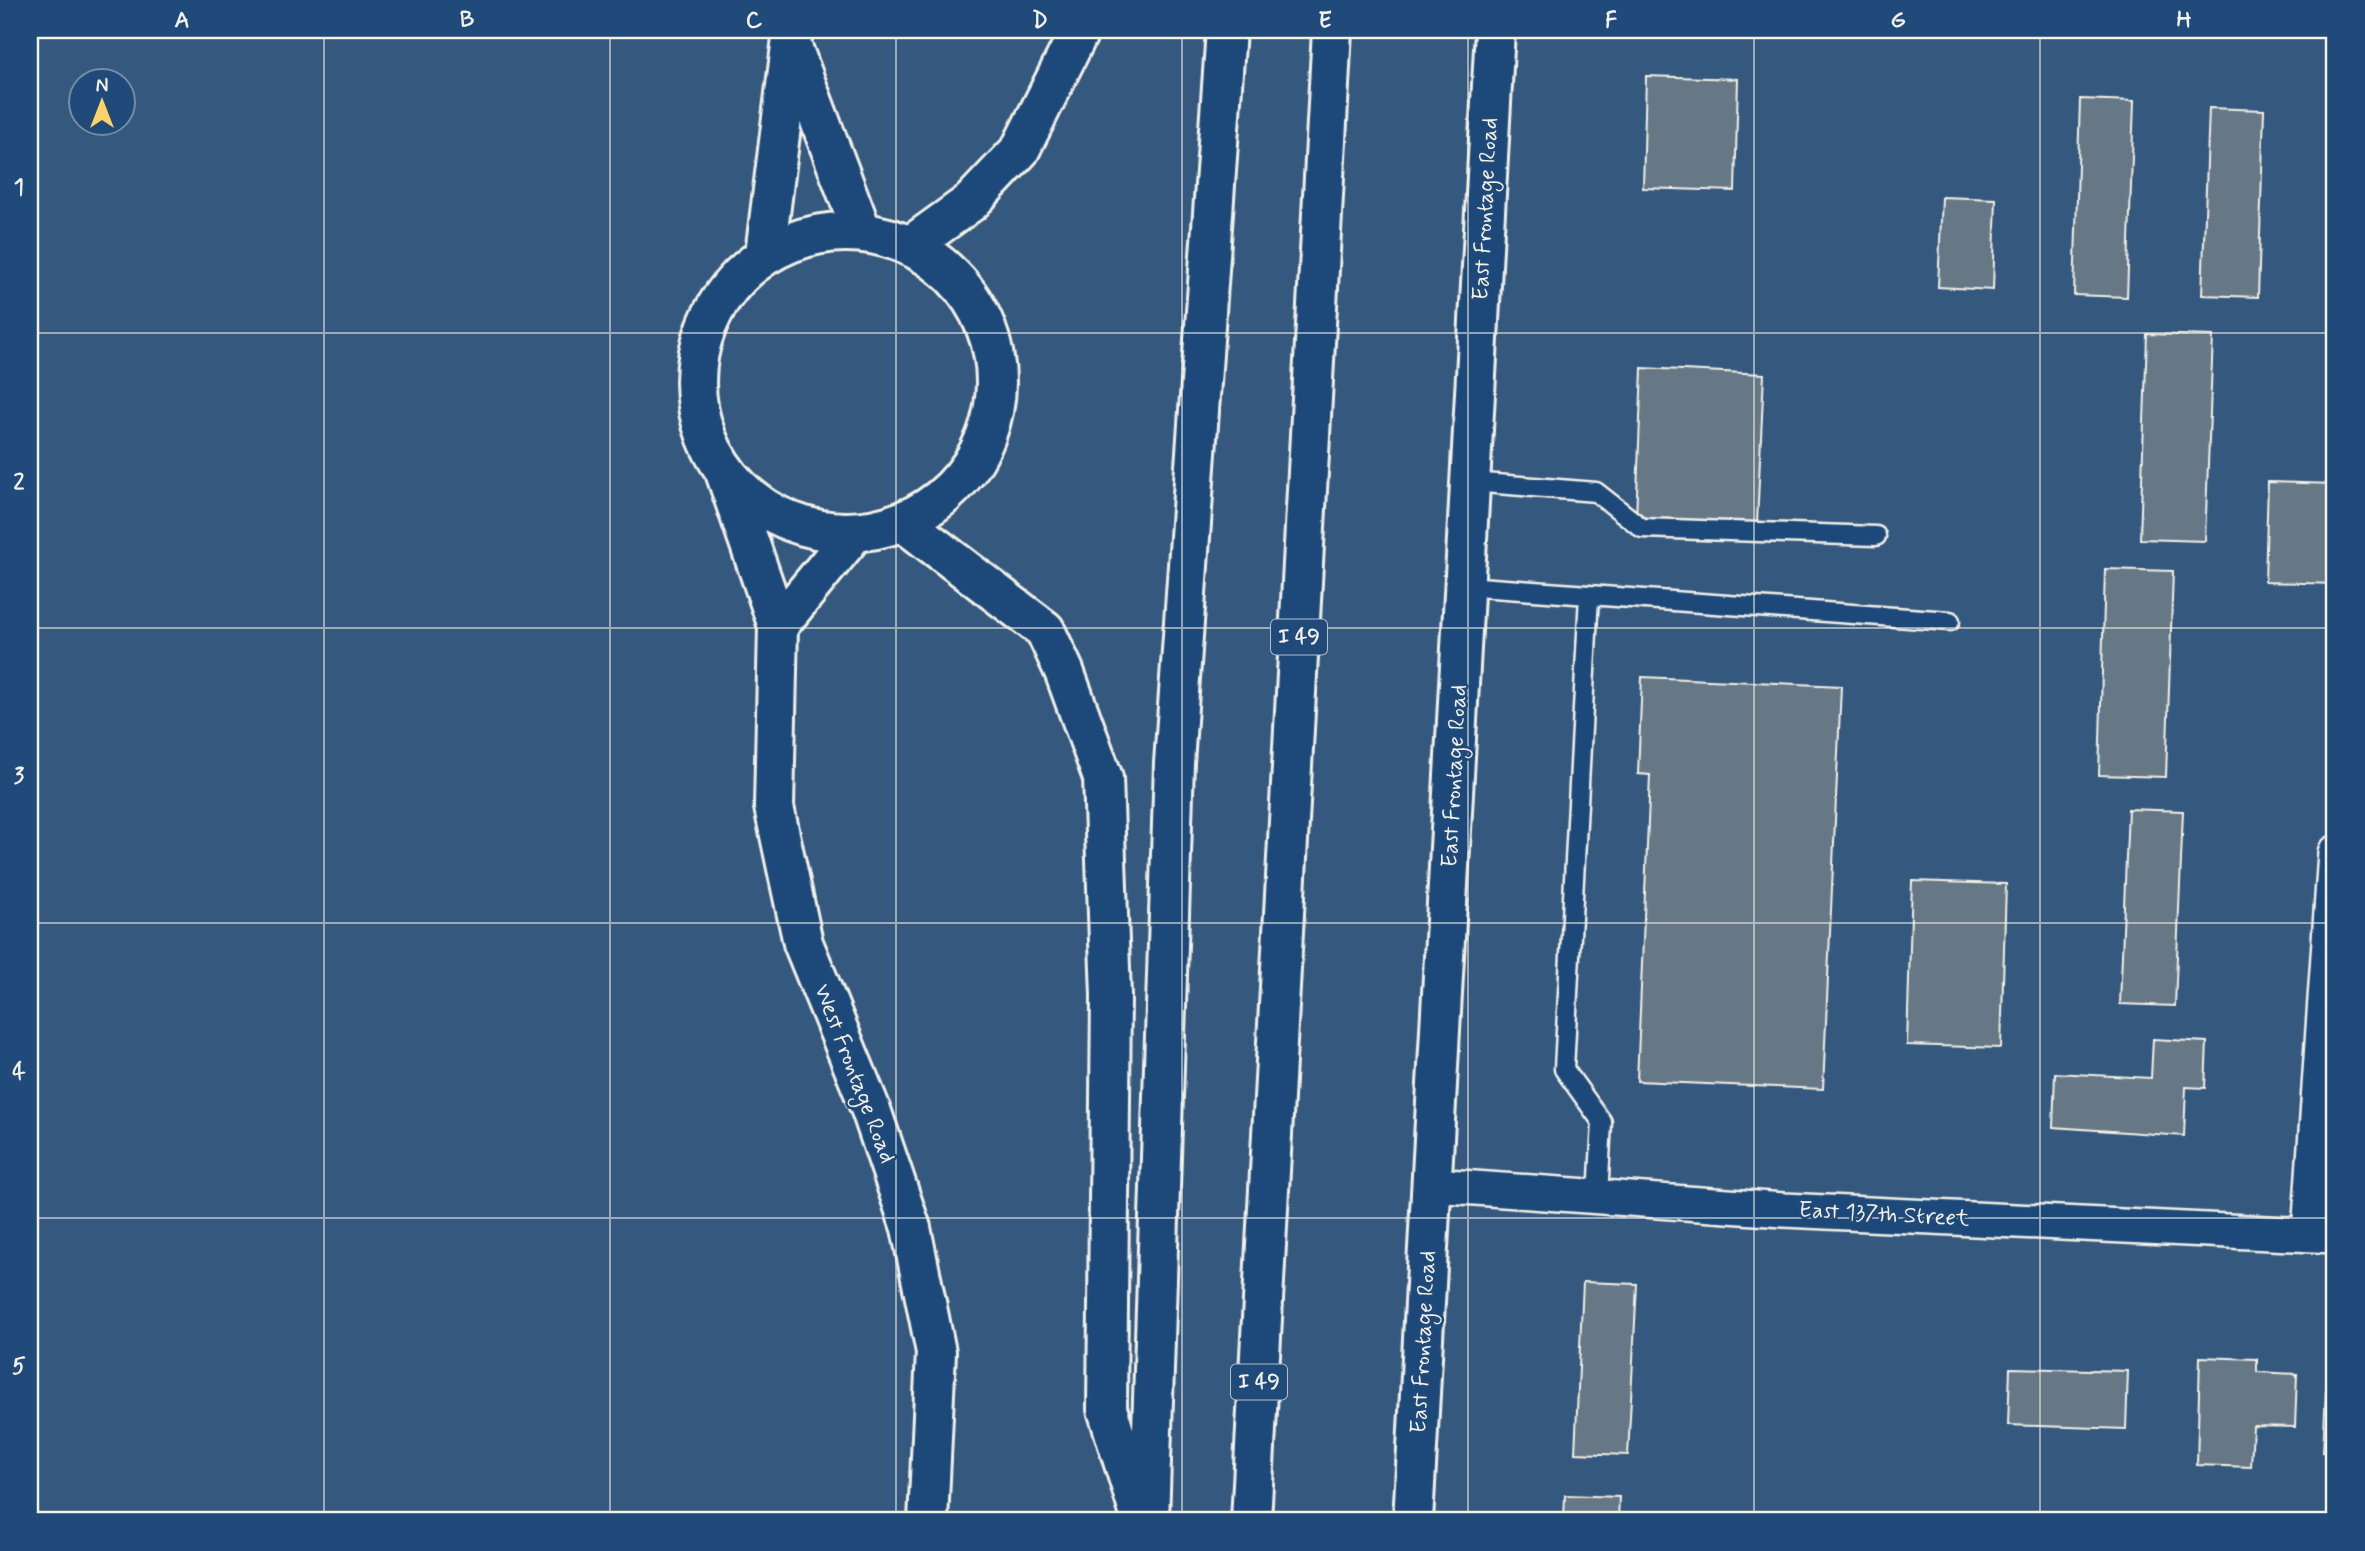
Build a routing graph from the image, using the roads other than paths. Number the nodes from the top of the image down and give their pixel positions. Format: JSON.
{"nodes":[{"id":1,"x":1080,"y":30,"type":"edge"},
{"id":2,"x":1226,"y":30,"type":"edge"},
{"id":3,"x":1332,"y":30,"type":"edge"},
{"id":4,"x":1495,"y":30,"type":"edge"},
{"id":5,"x":792,"y":38,"type":"edge"},
{"id":6,"x":862,"y":232,"type":"junction"},
{"id":7,"x":910,"y":246,"type":"junction"},
{"id":8,"x":765,"y":254,"type":"junction"},
{"id":9,"x":725,"y":472,"type":"junction"},
{"id":10,"x":1471,"y":482,"type":"junction"},
{"id":11,"x":903,"y":522,"type":"junction"},
{"id":12,"x":855,"y":533,"type":"junction"},
{"id":13,"x":1876,"y":537,"type":"dead end"},
{"id":14,"x":1465,"y":586,"type":"junction"},
{"id":15,"x":1589,"y":596,"type":"junction"},
{"id":16,"x":1950,"y":621,"type":"dead end"},
{"id":17,"x":778,"y":626,"type":"junction"},
{"id":18,"x":2335,"y":853,"type":"edge"},
{"id":19,"x":1433,"y":1185,"type":"junction"},
{"id":20,"x":1598,"y":1197,"type":"junction"},
{"id":21,"x":2322,"y":1235,"type":"edge"},
{"id":22,"x":929,"y":1521,"type":"edge"},
{"id":23,"x":1142,"y":1521,"type":"edge"},
{"id":24,"x":1149,"y":1521,"type":"edge"},
{"id":25,"x":1251,"y":1521,"type":"edge"},
{"id":26,"x":1413,"y":1521,"type":"edge"}],
"edges":[{"from":1,"to":7,"type":"main road"},
{"from":2,"to":24,"type":"main road"},
{"from":3,"to":25,"type":"main road","number":"I 49"},
{"from":4,"to":10,"type":"main road","name":"East Frontage Road"},
{"from":5,"to":6,"type":"main road"},
{"from":5,"to":8,"type":"main road"},
{"from":6,"to":7,"type":"main road"},
{"from":6,"to":8,"type":"main road"},
{"from":7,"to":11,"type":"main road"},
{"from":8,"to":9,"type":"main road"},
{"from":9,"to":12,"type":"main road"},
{"from":9,"to":17,"type":"main road","name":"West Frontage Road"},
{"from":10,"to":13,"type":"lane"},
{"from":10,"to":14,"type":"main road","name":"East Frontage Road"},
{"from":11,"to":12,"type":"main road"},
{"from":11,"to":23,"type":"main road"},
{"from":12,"to":17,"type":"main road"},
{"from":14,"to":15,"type":"lane"},
{"from":14,"to":19,"type":"main road","name":"East Frontage Road"},
{"from":15,"to":16,"type":"lane"},
{"from":15,"to":20,"type":"lane"},
{"from":17,"to":22,"type":"main road","name":"West Frontage Road"},
{"from":18,"to":21,"type":"street"},
{"from":19,"to":20,"type":"street","name":"East 137th Street"},
{"from":19,"to":26,"type":"main road","name":"East Frontage Road"},
{"from":20,"to":21,"type":"street","name":"East 137th Street"}]}
